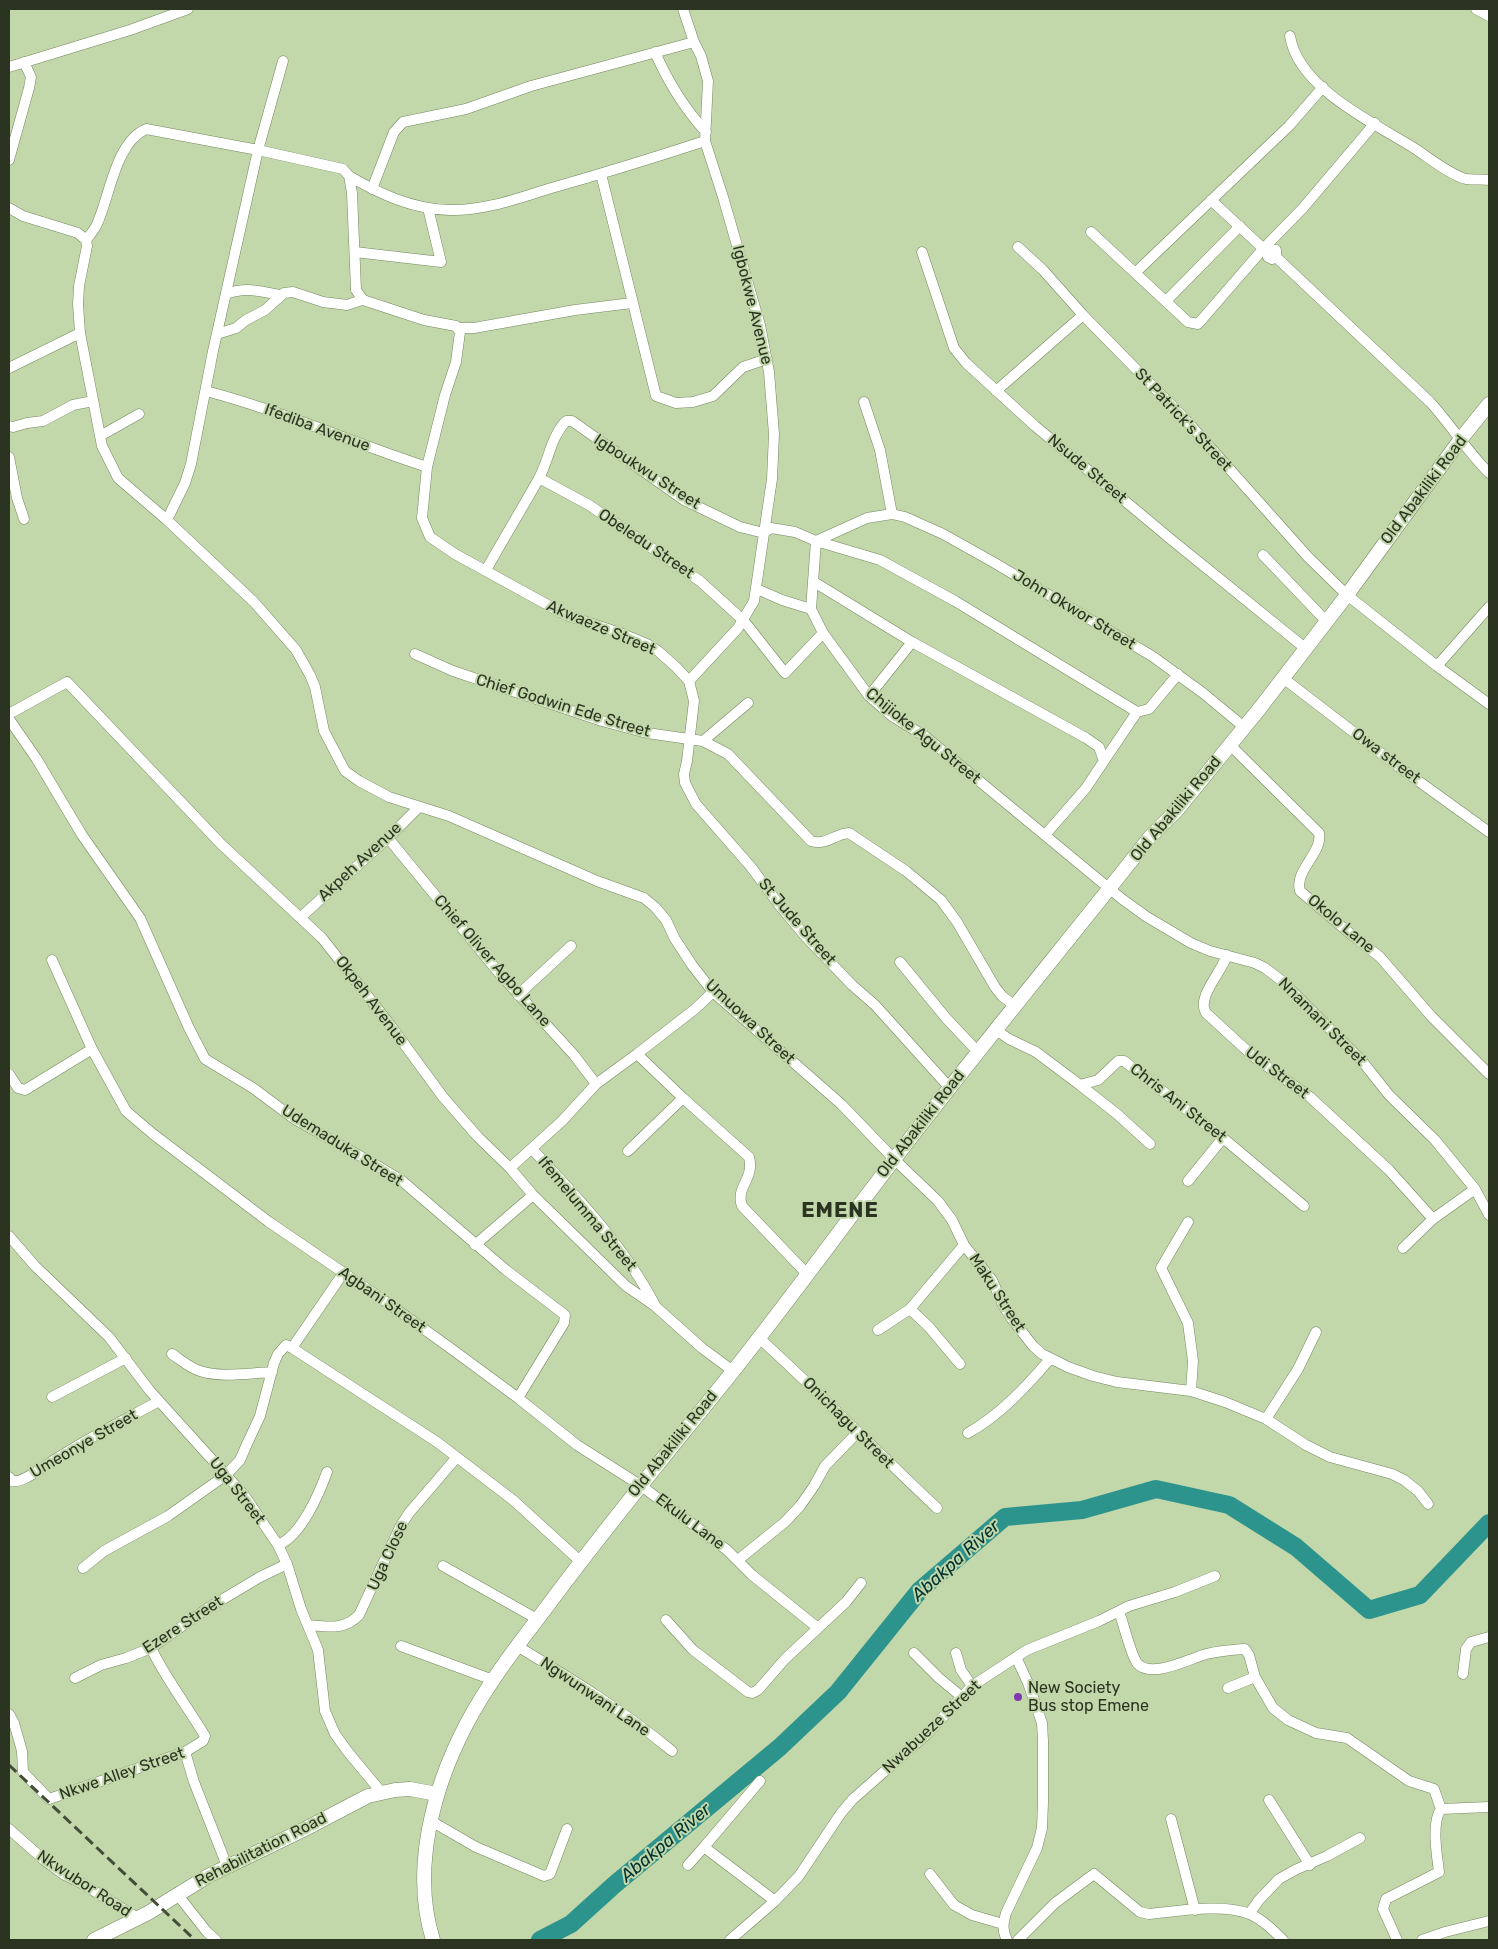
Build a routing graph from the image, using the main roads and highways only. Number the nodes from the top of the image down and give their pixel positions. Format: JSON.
{"nodes":[{"id":1,"x":1489,"y":404,"type":"edge"},
{"id":2,"x":437,"y":1794,"type":"junction"},
{"id":3,"x":94,"y":1940,"type":"edge"},
{"id":4,"x":433,"y":1940,"type":"edge"}],
"edges":[{"from":1,"to":2,"type":"main road","name":"Old Abakiliki Road"},
{"from":2,"to":3,"type":"main road","name":"Rehabilitation Road"},
{"from":2,"to":4,"type":"main road","name":"Old Abakiliki Road"}]}
